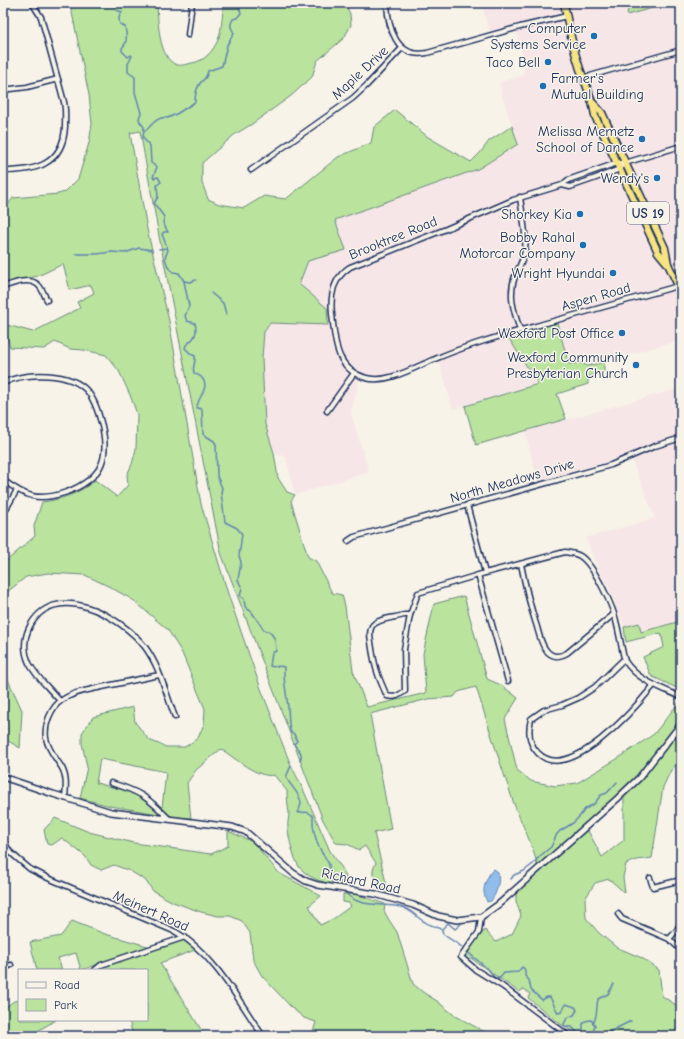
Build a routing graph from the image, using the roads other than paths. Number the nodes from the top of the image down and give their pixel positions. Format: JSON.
{"nodes":[{"id":1,"x":32,"y":3,"type":"edge"},
{"id":2,"x":192,"y":3,"type":"edge"},
{"id":3,"x":387,"y":3,"type":"edge"},
{"id":4,"x":564,"y":3,"type":"edge"},
{"id":5,"x":567,"y":16,"type":"junction"},
{"id":6,"x":188,"y":35,"type":"dead end"},
{"id":7,"x":402,"y":48,"type":"junction"},
{"id":8,"x":681,"y":50,"type":"edge"},
{"id":9,"x":583,"y":78,"type":"junction"},
{"id":10,"x":58,"y":79,"type":"junction"},
{"id":11,"x":3,"y":90,"type":"edge"},
{"id":12,"x":594,"y":104,"type":"junction"},
{"id":13,"x":681,"y":146,"type":"edge"},
{"id":14,"x":617,"y":163,"type":"junction"},
{"id":15,"x":625,"y":163,"type":"junction"},
{"id":16,"x":620,"y":169,"type":"junction"},
{"id":17,"x":251,"y":170,"type":"dead end"},
{"id":18,"x":3,"y":171,"type":"edge"},
{"id":19,"x":562,"y":185,"type":"junction"},
{"id":20,"x":520,"y":197,"type":"junction"},
{"id":21,"x":668,"y":264,"type":"junction"},
{"id":22,"x":678,"y":286,"type":"junction"},
{"id":23,"x":3,"y":287,"type":"edge"},
{"id":24,"x":681,"y":292,"type":"edge"},
{"id":25,"x":47,"y":300,"type":"dead end"},
{"id":26,"x":520,"y":330,"type":"junction"},
{"id":27,"x":354,"y":373,"type":"junction"},
{"id":28,"x":3,"y":383,"type":"edge"},
{"id":29,"x":327,"y":411,"type":"dead end"},
{"id":30,"x":681,"y":438,"type":"edge"},
{"id":31,"x":3,"y":480,"type":"edge"},
{"id":32,"x":16,"y":490,"type":"junction"},
{"id":33,"x":467,"y":505,"type":"junction"},
{"id":34,"x":3,"y":514,"type":"edge"},
{"id":35,"x":348,"y":541,"type":"dead end"},
{"id":36,"x":521,"y":564,"type":"junction"},
{"id":37,"x":485,"y":573,"type":"junction"},
{"id":38,"x":478,"y":576,"type":"junction"},
{"id":39,"x":614,"y":614,"type":"junction"},
{"id":40,"x":410,"y":615,"type":"junction"},
{"id":41,"x":624,"y":659,"type":"junction"},
{"id":42,"x":159,"y":675,"type":"junction"},
{"id":43,"x":508,"y":681,"type":"dead end"},
{"id":44,"x":654,"y":685,"type":"junction"},
{"id":45,"x":681,"y":697,"type":"edge"},
{"id":46,"x":60,"y":701,"type":"junction"},
{"id":47,"x":175,"y":717,"type":"dead end"},
{"id":48,"x":681,"y":724,"type":"edge"},
{"id":49,"x":3,"y":777,"type":"edge"},
{"id":50,"x":111,"y":784,"type":"dead end"},
{"id":51,"x":65,"y":798,"type":"junction"},
{"id":52,"x":169,"y":819,"type":"junction"},
{"id":53,"x":3,"y":840,"type":"edge"},
{"id":54,"x":650,"y":878,"type":"dead end"},
{"id":55,"x":681,"y":880,"type":"edge"},
{"id":56,"x":618,"y":914,"type":"dead end"},
{"id":57,"x":481,"y":916,"type":"junction"},
{"id":58,"x":681,"y":922,"type":"edge"},
{"id":59,"x":184,"y":937,"type":"junction"},
{"id":60,"x":669,"y":939,"type":"junction"},
{"id":61,"x":681,"y":950,"type":"edge"},
{"id":62,"x":11,"y":965,"type":"dead end"},
{"id":63,"x":3,"y":969,"type":"edge"},
{"id":64,"x":96,"y":969,"type":"edge"},
{"id":65,"x":263,"y":1036,"type":"edge"},
{"id":66,"x":569,"y":1036,"type":"edge"}],
"edges":[{"from":1,"to":10,"type":"street"},
{"from":2,"to":6,"type":"street"},
{"from":3,"to":7,"type":"street"},
{"from":4,"to":5,"type":"highway","number":"US 19"},
{"from":5,"to":7,"type":"street","name":"Maple Drive"},
{"from":5,"to":9,"type":"highway","number":"US 19"},
{"from":7,"to":17,"type":"street","name":"Maple Drive"},
{"from":8,"to":9,"type":"street"},
{"from":9,"to":12,"type":"highway","number":"US 19"},
{"from":10,"to":11,"type":"street"},
{"from":10,"to":18,"type":"street"},
{"from":12,"to":14,"type":"highway","number":"US 19"},
{"from":12,"to":15,"type":"highway","number":"US 19"},
{"from":13,"to":15,"type":"street","name":"Brooktree Road"},
{"from":14,"to":15,"type":"street","name":"Brooktree Road"},
{"from":14,"to":16,"type":"highway","number":"US 19"},
{"from":14,"to":19,"type":"street","name":"Brooktree Road"},
{"from":15,"to":16,"type":"street"},
{"from":15,"to":21,"type":"highway","number":"US 19"},
{"from":16,"to":19,"type":"street","name":"Brooktree Road"},
{"from":16,"to":21,"type":"highway","number":"US 19"},
{"from":19,"to":20,"type":"street","name":"Brooktree Road"},
{"from":20,"to":26,"type":"street"},
{"from":20,"to":27,"type":"street","name":"Brooktree Road"},
{"from":21,"to":22,"type":"highway","number":"US 19"},
{"from":22,"to":24,"type":"highway","number":"US 19"},
{"from":22,"to":26,"type":"street","name":"Aspen Road"},
{"from":23,"to":25,"type":"street"},
{"from":26,"to":27,"type":"street"},
{"from":27,"to":29,"type":"street"},
{"from":28,"to":32,"type":"street"},
{"from":30,"to":33,"type":"street","name":"North Meadows Drive"},
{"from":31,"to":32,"type":"street"},
{"from":32,"to":34,"type":"street"},
{"from":33,"to":35,"type":"street","name":"North Meadows Drive"},
{"from":33,"to":37,"type":"street"},
{"from":36,"to":37,"type":"street"},
{"from":36,"to":39,"type":"street"},
{"from":36,"to":39,"type":"street"},
{"from":37,"to":38,"type":"street"},
{"from":38,"to":40,"type":"street"},
{"from":38,"to":43,"type":"street"},
{"from":39,"to":41,"type":"street"},
{"from":40,"to":40,"type":"street"},
{"from":41,"to":44,"type":"street"},
{"from":41,"to":44,"type":"street"},
{"from":42,"to":46,"type":"street"},
{"from":42,"to":46,"type":"street"},
{"from":42,"to":47,"type":"street"},
{"from":44,"to":45,"type":"street"},
{"from":46,"to":51,"type":"street"},
{"from":48,"to":57,"type":"street","name":"Richard Road"},
{"from":49,"to":51,"type":"street","name":"Richard Road"},
{"from":50,"to":52,"type":"street"},
{"from":51,"to":52,"type":"street","name":"Richard Road"},
{"from":52,"to":57,"type":"street","name":"Richard Road"},
{"from":53,"to":59,"type":"street","name":"Meinert Road"},
{"from":54,"to":55,"type":"street"},
{"from":56,"to":60,"type":"street"},
{"from":57,"to":66,"type":"street"},
{"from":58,"to":60,"type":"street"},
{"from":59,"to":64,"type":"street"},
{"from":59,"to":65,"type":"street","name":"Meinert Road"},
{"from":60,"to":61,"type":"street"},
{"from":62,"to":63,"type":"street"}]}
